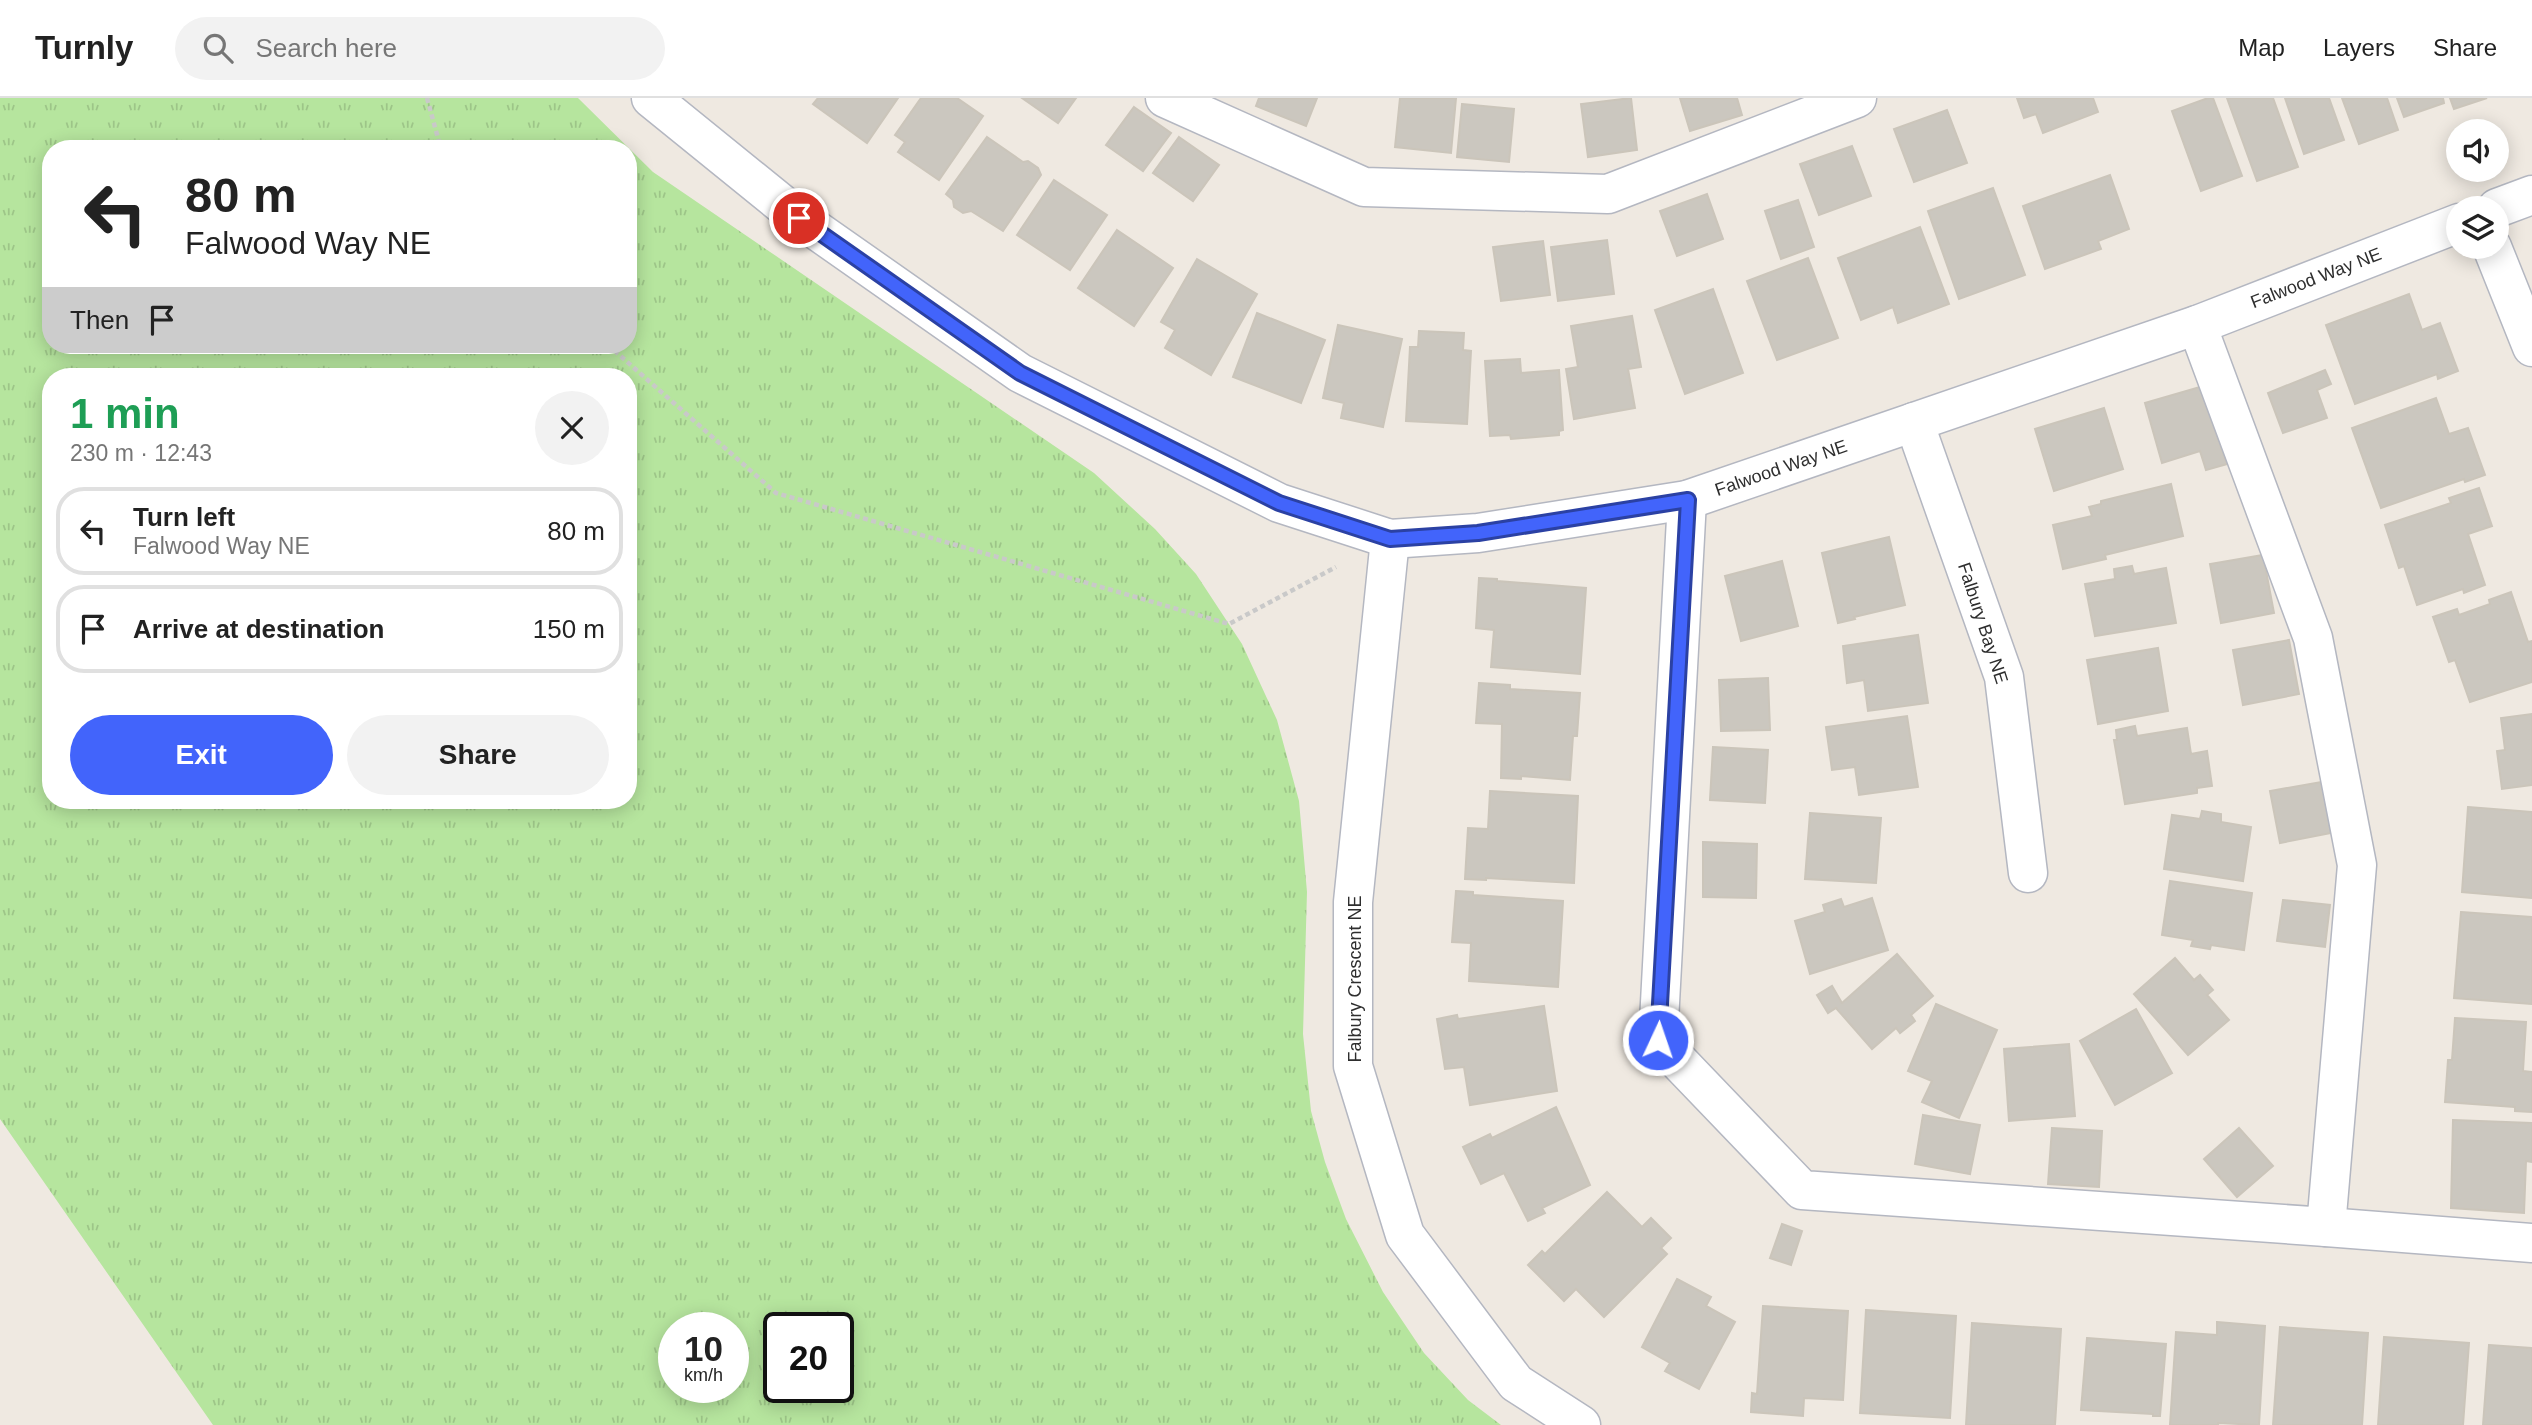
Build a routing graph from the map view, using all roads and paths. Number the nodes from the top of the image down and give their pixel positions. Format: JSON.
{"nodes":[{"id":1,"x":427,"y":98,"type":"edge"},
{"id":2,"x":651,"y":98,"type":"edge"},
{"id":3,"x":1165,"y":98,"type":"edge"},
{"id":4,"x":1857,"y":98,"type":"edge"},
{"id":5,"x":439,"y":140,"type":"edge"},
{"id":6,"x":2532,"y":195,"type":"edge"},
{"id":7,"x":2509,"y":204,"type":"edge"},
{"id":8,"x":2446,"y":228,"type":"edge"},
{"id":9,"x":2497,"y":259,"type":"edge"},
{"id":10,"x":2197,"y":325,"type":"junction"},
{"id":11,"x":2532,"y":346,"type":"edge"},
{"id":12,"x":618,"y":354,"type":"edge"},
{"id":13,"x":634,"y":368,"type":"edge"},
{"id":14,"x":637,"y":371,"type":"edge"},
{"id":15,"x":1914,"y":422,"type":"junction"},
{"id":16,"x":1688,"y":500,"type":"junction"},
{"id":17,"x":1390,"y":539,"type":"junction"},
{"id":18,"x":2028,"y":873,"type":"dead end"},
{"id":19,"x":2326,"y":1227,"type":"junction"},
{"id":20,"x":2532,"y":1243,"type":"edge"},
{"id":21,"x":1581,"y":1425,"type":"edge"}],
"edges":[{"from":1,"to":5,"type":"path"},
{"from":2,"to":17,"type":"street","name":"Falwood Way NE"},
{"from":3,"to":4,"type":"street"},
{"from":6,"to":7,"type":"street"},
{"from":8,"to":10,"type":"street","name":"Falwood Way NE"},
{"from":9,"to":11,"type":"street"},
{"from":10,"to":15,"type":"street","name":"Falwood Way NE"},
{"from":10,"to":19,"type":"street"},
{"from":12,"to":13,"type":"path"},
{"from":14,"to":17,"type":"path"},
{"from":15,"to":16,"type":"street","name":"Falwood Way NE"},
{"from":15,"to":18,"type":"street","name":"Falbury Bay NE"},
{"from":16,"to":17,"type":"street","name":"Falwood Way NE"},
{"from":16,"to":19,"type":"street"},
{"from":17,"to":21,"type":"street","name":"Falbury Crescent NE"},
{"from":19,"to":20,"type":"street"}]}
